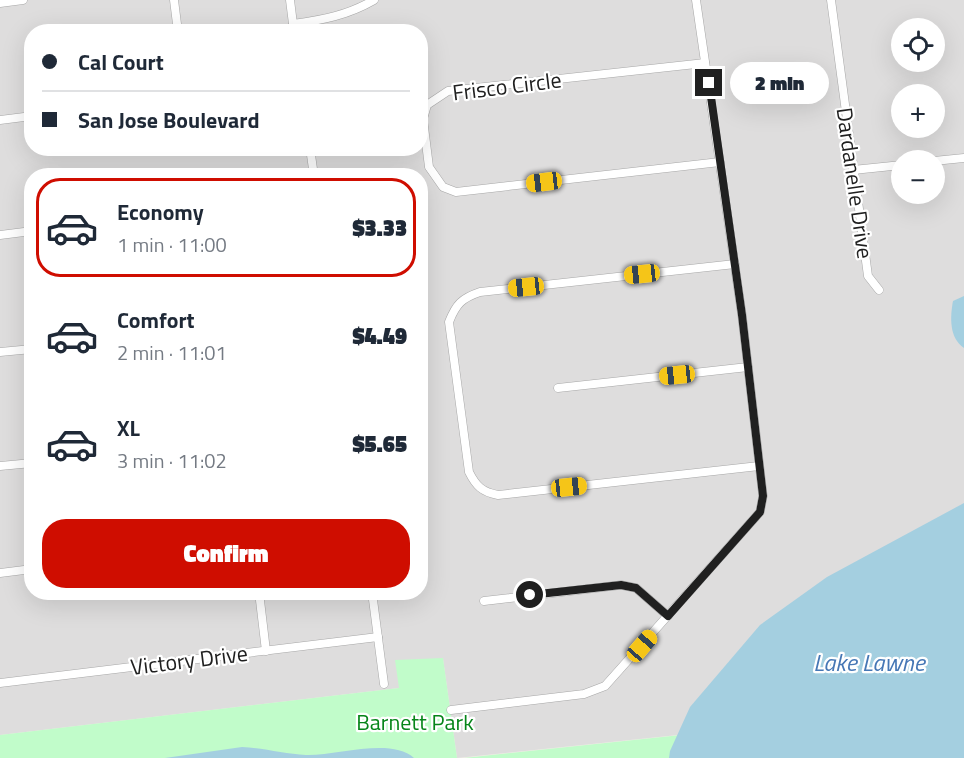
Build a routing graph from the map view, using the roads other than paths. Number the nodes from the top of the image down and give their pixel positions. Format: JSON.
{"nodes":[{"id":1,"x":23,"y":0,"type":"edge"},
{"id":2,"x":174,"y":0,"type":"edge"},
{"id":3,"x":290,"y":0,"type":"edge"},
{"id":4,"x":374,"y":0,"type":"edge"},
{"id":5,"x":696,"y":0,"type":"edge"},
{"id":6,"x":831,"y":0,"type":"edge"},
{"id":7,"x":0,"y":3,"type":"edge"},
{"id":8,"x":177,"y":24,"type":"edge"},
{"id":9,"x":293,"y":24,"type":"edge"},
{"id":10,"x":310,"y":24,"type":"edge"},
{"id":11,"x":705,"y":63,"type":"junction"},
{"id":12,"x":428,"y":104,"type":"edge"},
{"id":13,"x":24,"y":117,"type":"edge"},
{"id":14,"x":0,"y":120,"type":"edge"},
{"id":15,"x":428,"y":156,"type":"edge"},
{"id":16,"x":964,"y":158,"type":"edge"},
{"id":17,"x":945,"y":160,"type":"edge"},
{"id":18,"x":720,"y":162,"type":"junction"},
{"id":19,"x":891,"y":166,"type":"edge"},
{"id":20,"x":853,"y":170,"type":"junction"},
{"id":21,"x":24,"y":232,"type":"edge"},
{"id":22,"x":0,"y":235,"type":"edge"},
{"id":23,"x":735,"y":264,"type":"junction"},
{"id":24,"x":879,"y":290,"type":"dead end"},
{"id":25,"x":24,"y":350,"type":"edge"},
{"id":26,"x":0,"y":352,"type":"edge"},
{"id":27,"x":748,"y":367,"type":"junction"},
{"id":28,"x":558,"y":388,"type":"dead end"},
{"id":29,"x":24,"y":463,"type":"edge"},
{"id":30,"x":0,"y":466,"type":"edge"},
{"id":31,"x":759,"y":466,"type":"junction"},
{"id":32,"x":24,"y":570,"type":"edge"},
{"id":33,"x":0,"y":573,"type":"edge"},
{"id":34,"x":260,"y":600,"type":"edge"},
{"id":35,"x":373,"y":600,"type":"edge"},
{"id":36,"x":484,"y":600,"type":"dead end"},
{"id":37,"x":668,"y":616,"type":"junction"},
{"id":38,"x":378,"y":637,"type":"junction"},
{"id":39,"x":266,"y":651,"type":"junction"},
{"id":40,"x":0,"y":682,"type":"edge"},
{"id":41,"x":384,"y":684,"type":"dead end"},
{"id":42,"x":451,"y":710,"type":"dead end"}],
"edges":[{"from":1,"to":7,"type":"street"},
{"from":2,"to":8,"type":"street"},
{"from":3,"to":9,"type":"street"},
{"from":4,"to":10,"type":"street"},
{"from":5,"to":11,"type":"street"},
{"from":6,"to":20,"type":"street","name":"Dardanelle Drive"},
{"from":11,"to":12,"type":"street","name":"Frisco Circle"},
{"from":11,"to":18,"type":"street"},
{"from":13,"to":14,"type":"street"},
{"from":15,"to":18,"type":"street","name":"Frisco Circle"},
{"from":16,"to":17,"type":"street"},
{"from":18,"to":23,"type":"street"},
{"from":19,"to":20,"type":"street"},
{"from":20,"to":24,"type":"street","name":"Dardanelle Drive"},
{"from":21,"to":22,"type":"street"},
{"from":23,"to":27,"type":"street"},
{"from":23,"to":31,"type":"street"},
{"from":25,"to":26,"type":"street"},
{"from":27,"to":28,"type":"street"},
{"from":27,"to":31,"type":"street"},
{"from":29,"to":30,"type":"street"},
{"from":31,"to":37,"type":"street"},
{"from":32,"to":33,"type":"street"},
{"from":34,"to":39,"type":"street"},
{"from":35,"to":38,"type":"street"},
{"from":36,"to":37,"type":"street"},
{"from":37,"to":42,"type":"street"},
{"from":38,"to":39,"type":"street","name":"Victory Drive"},
{"from":38,"to":41,"type":"street"},
{"from":39,"to":40,"type":"street","name":"Victory Drive"}]}
